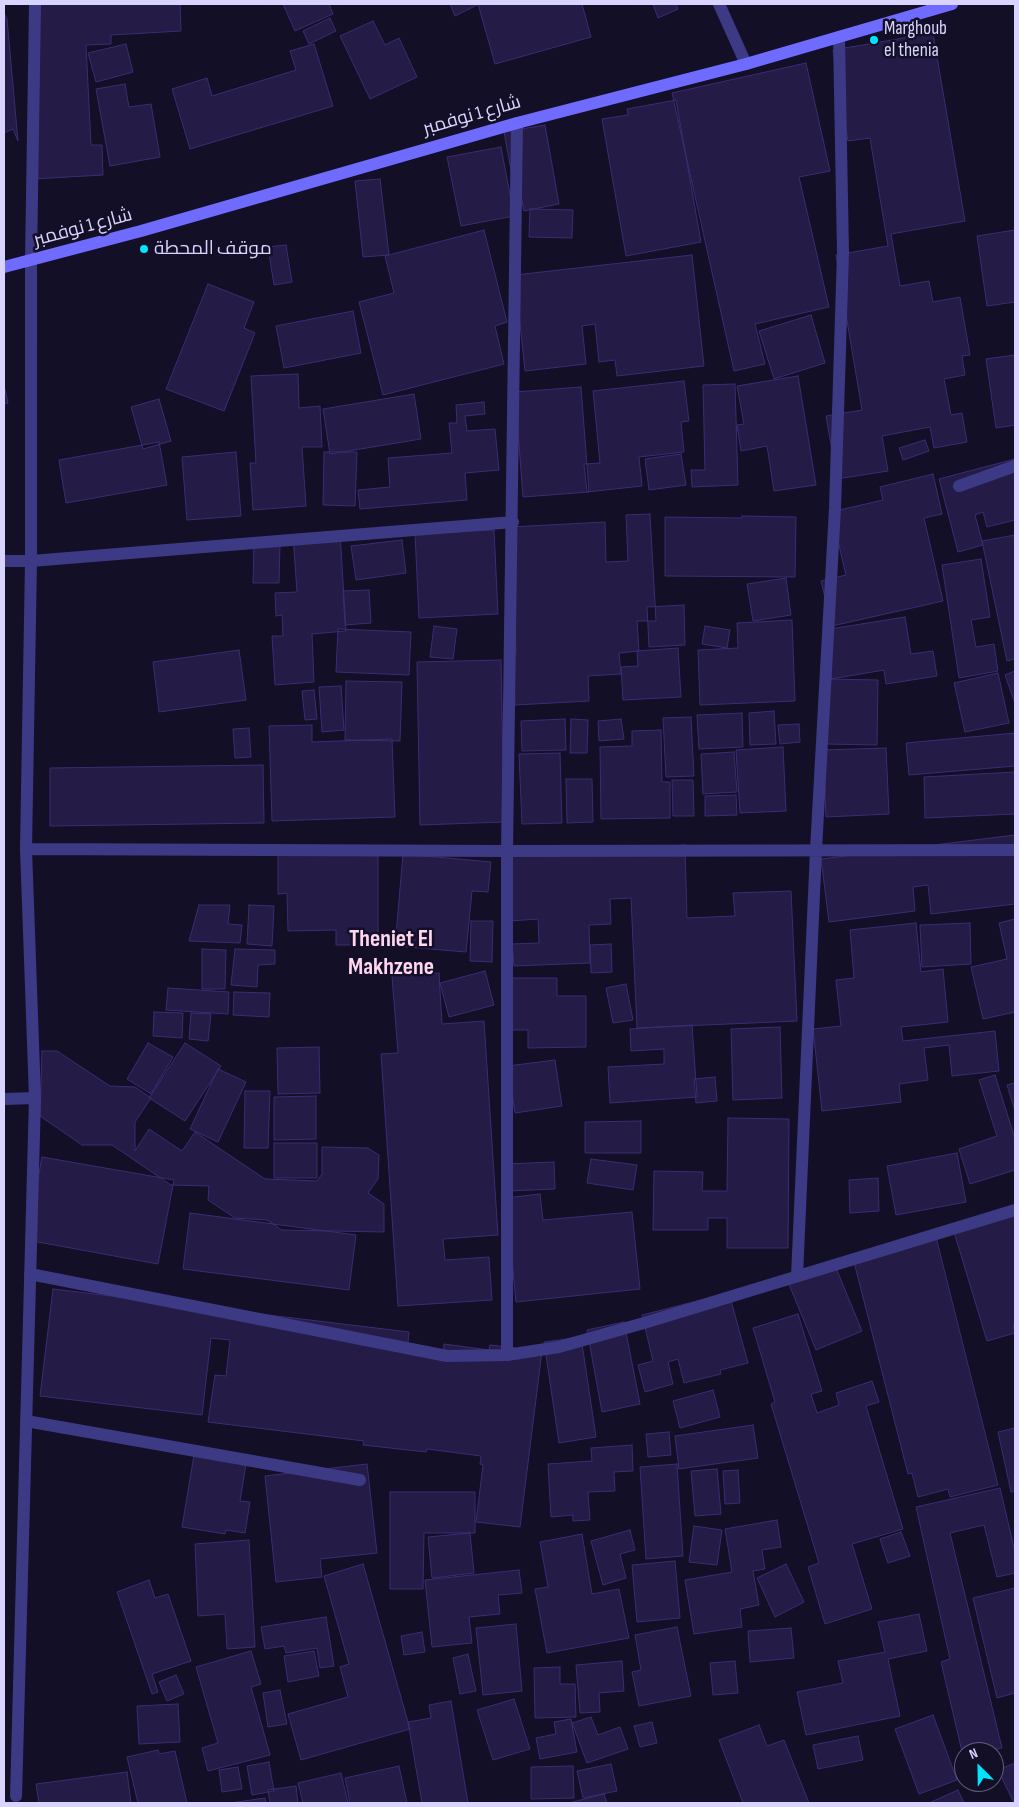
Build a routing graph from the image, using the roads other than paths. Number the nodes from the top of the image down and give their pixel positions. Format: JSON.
{"nodes":[{"id":1,"x":35,"y":4,"type":"edge"},
{"id":2,"x":719,"y":4,"type":"edge"},
{"id":3,"x":952,"y":4,"type":"edge"},
{"id":4,"x":839,"y":37,"type":"junction"},
{"id":5,"x":746,"y":64,"type":"junction"},
{"id":6,"x":517,"y":123,"type":"junction"},
{"id":7,"x":31,"y":261,"type":"junction"},
{"id":8,"x":4,"y":267,"type":"edge"},
{"id":9,"x":1015,"y":466,"type":"edge"},
{"id":10,"x":959,"y":486,"type":"dead end"},
{"id":11,"x":513,"y":522,"type":"junction"},
{"id":12,"x":4,"y":561,"type":"edge"},
{"id":13,"x":31,"y":561,"type":"junction"},
{"id":14,"x":26,"y":849,"type":"junction"},
{"id":15,"x":816,"y":850,"type":"junction"},
{"id":16,"x":1015,"y":850,"type":"edge"},
{"id":17,"x":508,"y":851,"type":"junction"},
{"id":18,"x":35,"y":1098,"type":"junction"},
{"id":19,"x":4,"y":1099,"type":"edge"},
{"id":20,"x":1015,"y":1210,"type":"edge"},
{"id":21,"x":30,"y":1274,"type":"junction"},
{"id":22,"x":797,"y":1276,"type":"junction"},
{"id":23,"x":507,"y":1355,"type":"junction"},
{"id":24,"x":26,"y":1421,"type":"junction"},
{"id":25,"x":360,"y":1480,"type":"dead end"},
{"id":26,"x":16,"y":1796,"type":"dead end"}],
"edges":[{"from":1,"to":7,"type":"street"},
{"from":2,"to":5,"type":"street"},
{"from":3,"to":4,"type":"main road","name":"شارع 1 نوفمبر"},
{"from":4,"to":5,"type":"main road","name":"شارع 1 نوفمبر"},
{"from":4,"to":15,"type":"street"},
{"from":5,"to":6,"type":"main road","name":"شارع 1 نوفمبر"},
{"from":6,"to":7,"type":"main road","name":"شارع 1 نوفمبر"},
{"from":6,"to":11,"type":"street"},
{"from":7,"to":8,"type":"main road","name":"شارع 1 نوفمبر"},
{"from":7,"to":13,"type":"street"},
{"from":9,"to":10,"type":"street"},
{"from":11,"to":13,"type":"street"},
{"from":11,"to":17,"type":"street"},
{"from":12,"to":13,"type":"street"},
{"from":13,"to":14,"type":"street"},
{"from":14,"to":17,"type":"street"},
{"from":14,"to":18,"type":"street"},
{"from":15,"to":16,"type":"street"},
{"from":15,"to":17,"type":"street"},
{"from":15,"to":22,"type":"street"},
{"from":17,"to":23,"type":"street"},
{"from":18,"to":19,"type":"street"},
{"from":18,"to":21,"type":"street"},
{"from":20,"to":22,"type":"street"},
{"from":21,"to":23,"type":"street"},
{"from":21,"to":24,"type":"street"},
{"from":22,"to":23,"type":"street"},
{"from":24,"to":25,"type":"street"},
{"from":24,"to":26,"type":"street"}]}
